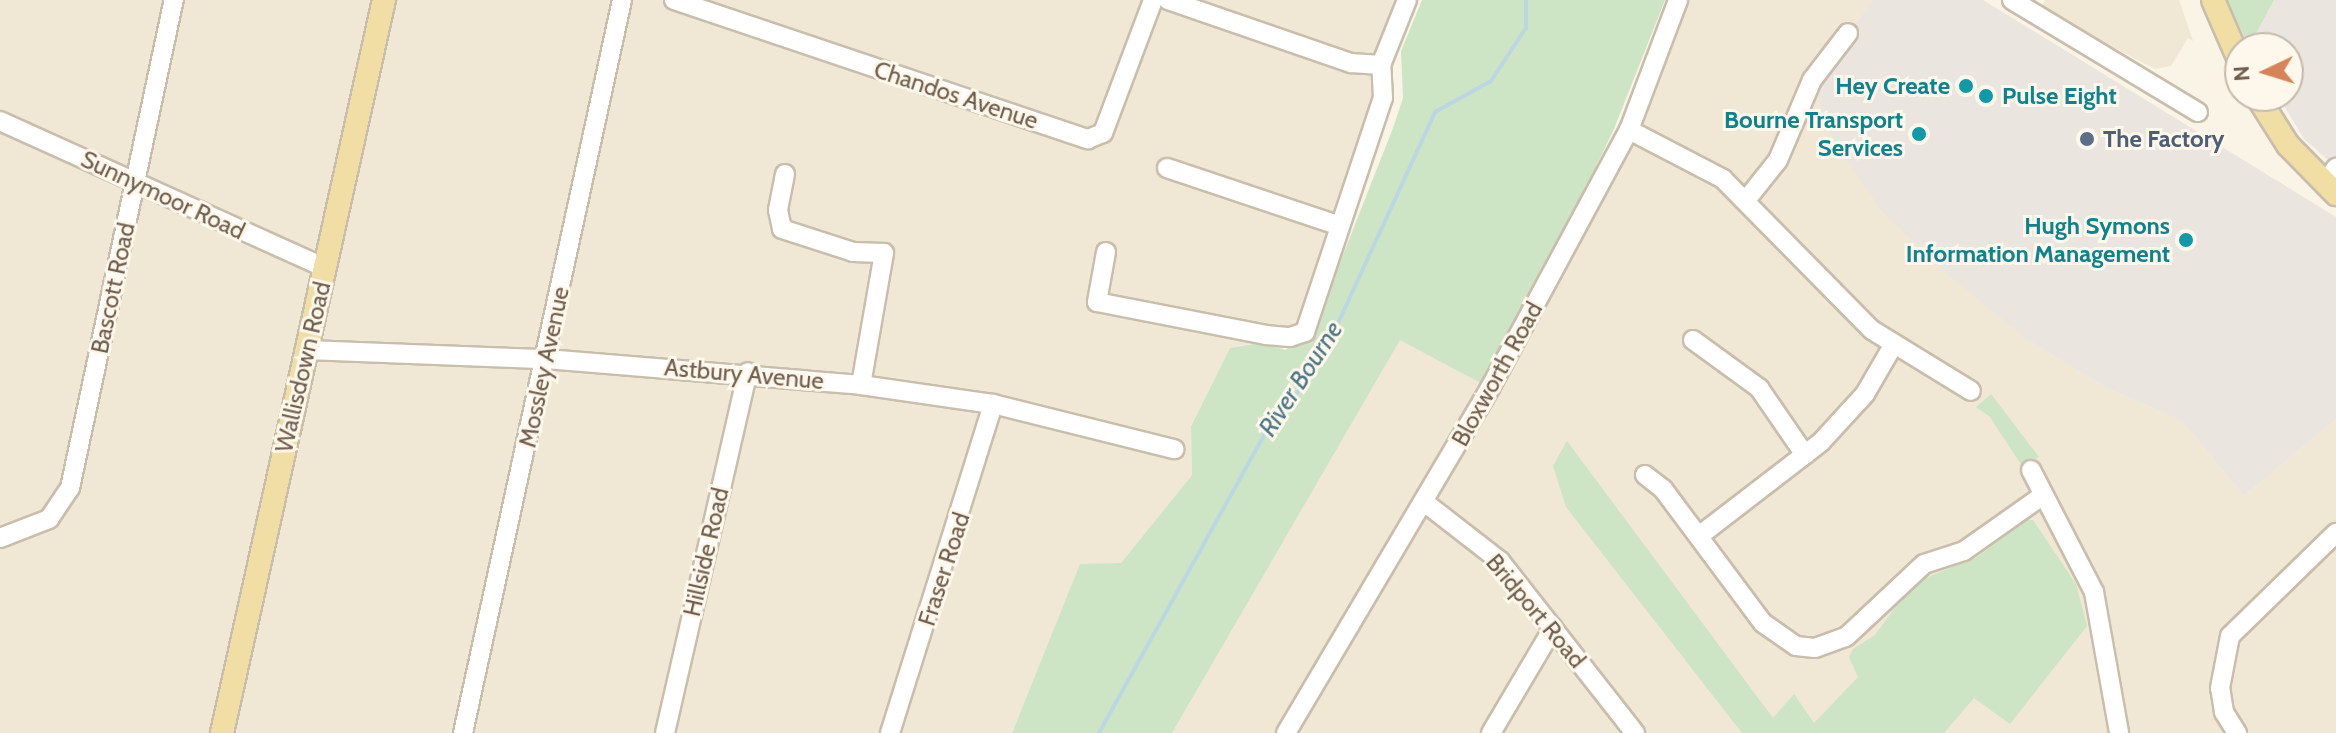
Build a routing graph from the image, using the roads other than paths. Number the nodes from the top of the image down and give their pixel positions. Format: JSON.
{"nodes":[{"id":1,"x":174,"y":0,"type":"edge"},
{"id":2,"x":384,"y":0,"type":"edge"},
{"id":3,"x":622,"y":0,"type":"edge"},
{"id":4,"x":674,"y":0,"type":"edge"},
{"id":5,"x":1153,"y":0,"type":"edge"},
{"id":6,"x":1168,"y":0,"type":"edge"},
{"id":7,"x":1407,"y":0,"type":"edge"},
{"id":8,"x":1678,"y":0,"type":"edge"},
{"id":9,"x":2012,"y":0,"type":"edge"},
{"id":10,"x":2213,"y":0,"type":"edge"},
{"id":11,"x":2227,"y":32,"type":"edge"},
{"id":12,"x":1848,"y":33,"type":"dead end"},
{"id":13,"x":1381,"y":65,"type":"junction"},
{"id":14,"x":2198,"y":112,"type":"dead end"},
{"id":15,"x":2267,"y":112,"type":"edge"},
{"id":16,"x":0,"y":121,"type":"edge"},
{"id":17,"x":1629,"y":130,"type":"junction"},
{"id":18,"x":1167,"y":168,"type":"dead end"},
{"id":19,"x":785,"y":174,"type":"dead end"},
{"id":20,"x":2332,"y":181,"type":"edge"},
{"id":21,"x":136,"y":182,"type":"junction"},
{"id":22,"x":1747,"y":199,"type":"junction"},
{"id":23,"x":1340,"y":226,"type":"junction"},
{"id":24,"x":1106,"y":252,"type":"dead end"},
{"id":25,"x":325,"y":268,"type":"junction"},
{"id":26,"x":1693,"y":340,"type":"dead end"},
{"id":27,"x":1894,"y":344,"type":"junction"},
{"id":28,"x":307,"y":350,"type":"junction"},
{"id":29,"x":546,"y":359,"type":"junction"},
{"id":30,"x":748,"y":372,"type":"junction"},
{"id":31,"x":861,"y":385,"type":"junction"},
{"id":32,"x":1971,"y":391,"type":"dead end"},
{"id":33,"x":993,"y":404,"type":"junction"},
{"id":34,"x":1174,"y":449,"type":"dead end"},
{"id":35,"x":1805,"y":455,"type":"junction"},
{"id":36,"x":2031,"y":470,"type":"dead end"},
{"id":37,"x":1645,"y":475,"type":"dead end"},
{"id":38,"x":2042,"y":496,"type":"junction"},
{"id":39,"x":1424,"y":502,"type":"junction"},
{"id":40,"x":2336,"y":533,"type":"edge"},
{"id":41,"x":1699,"y":536,"type":"junction"},
{"id":42,"x":0,"y":538,"type":"edge"},
{"id":43,"x":1553,"y":628,"type":"junction"},
{"id":44,"x":222,"y":733,"type":"edge"},
{"id":45,"x":463,"y":733,"type":"edge"},
{"id":46,"x":665,"y":733,"type":"edge"},
{"id":47,"x":890,"y":733,"type":"edge"},
{"id":48,"x":1286,"y":733,"type":"edge"},
{"id":49,"x":1491,"y":733,"type":"edge"},
{"id":50,"x":1635,"y":733,"type":"edge"},
{"id":51,"x":2119,"y":733,"type":"edge"},
{"id":52,"x":2237,"y":733,"type":"edge"}],
"edges":[{"from":1,"to":21,"type":"street","name":"Bascott Road"},
{"from":2,"to":25,"type":"main road","name":"Wallisdown Road"},
{"from":3,"to":29,"type":"street","name":"Mossley Avenue"},
{"from":4,"to":5,"type":"street","name":"Chandos Avenue"},
{"from":6,"to":13,"type":"street"},
{"from":7,"to":13,"type":"street"},
{"from":8,"to":17,"type":"street","name":"Bloxworth Road"},
{"from":9,"to":14,"type":"street"},
{"from":10,"to":11,"type":"main road"},
{"from":12,"to":22,"type":"street"},
{"from":13,"to":23,"type":"street"},
{"from":15,"to":20,"type":"main road"},
{"from":16,"to":21,"type":"street","name":"Sunnymoor Road"},
{"from":17,"to":22,"type":"street"},
{"from":17,"to":39,"type":"street","name":"Bloxworth Road"},
{"from":18,"to":23,"type":"street"},
{"from":19,"to":31,"type":"street"},
{"from":21,"to":25,"type":"street","name":"Sunnymoor Road"},
{"from":21,"to":42,"type":"street","name":"Bascott Road"},
{"from":22,"to":27,"type":"street"},
{"from":23,"to":24,"type":"street"},
{"from":25,"to":28,"type":"main road","name":"Wallisdown Road"},
{"from":26,"to":35,"type":"street"},
{"from":27,"to":32,"type":"street"},
{"from":27,"to":35,"type":"street"},
{"from":28,"to":29,"type":"street","name":"Astbury Avenue"},
{"from":28,"to":44,"type":"main road","name":"Wallisdown Road"},
{"from":29,"to":30,"type":"street","name":"Astbury Avenue"},
{"from":29,"to":45,"type":"street","name":"Mossley Avenue"},
{"from":30,"to":31,"type":"street","name":"Astbury Avenue"},
{"from":30,"to":46,"type":"street","name":"Hillside Road"},
{"from":31,"to":33,"type":"street","name":"Astbury Avenue"},
{"from":33,"to":34,"type":"street","name":"Astbury Avenue"},
{"from":33,"to":47,"type":"street","name":"Fraser Road"},
{"from":35,"to":41,"type":"street"},
{"from":36,"to":38,"type":"street"},
{"from":37,"to":41,"type":"street"},
{"from":38,"to":41,"type":"street"},
{"from":38,"to":51,"type":"street"},
{"from":39,"to":43,"type":"street","name":"Bridport Road"},
{"from":39,"to":48,"type":"street","name":"Bloxworth Road"},
{"from":40,"to":52,"type":"street"},
{"from":43,"to":49,"type":"street"},
{"from":43,"to":50,"type":"street","name":"Bridport Road"}]}
